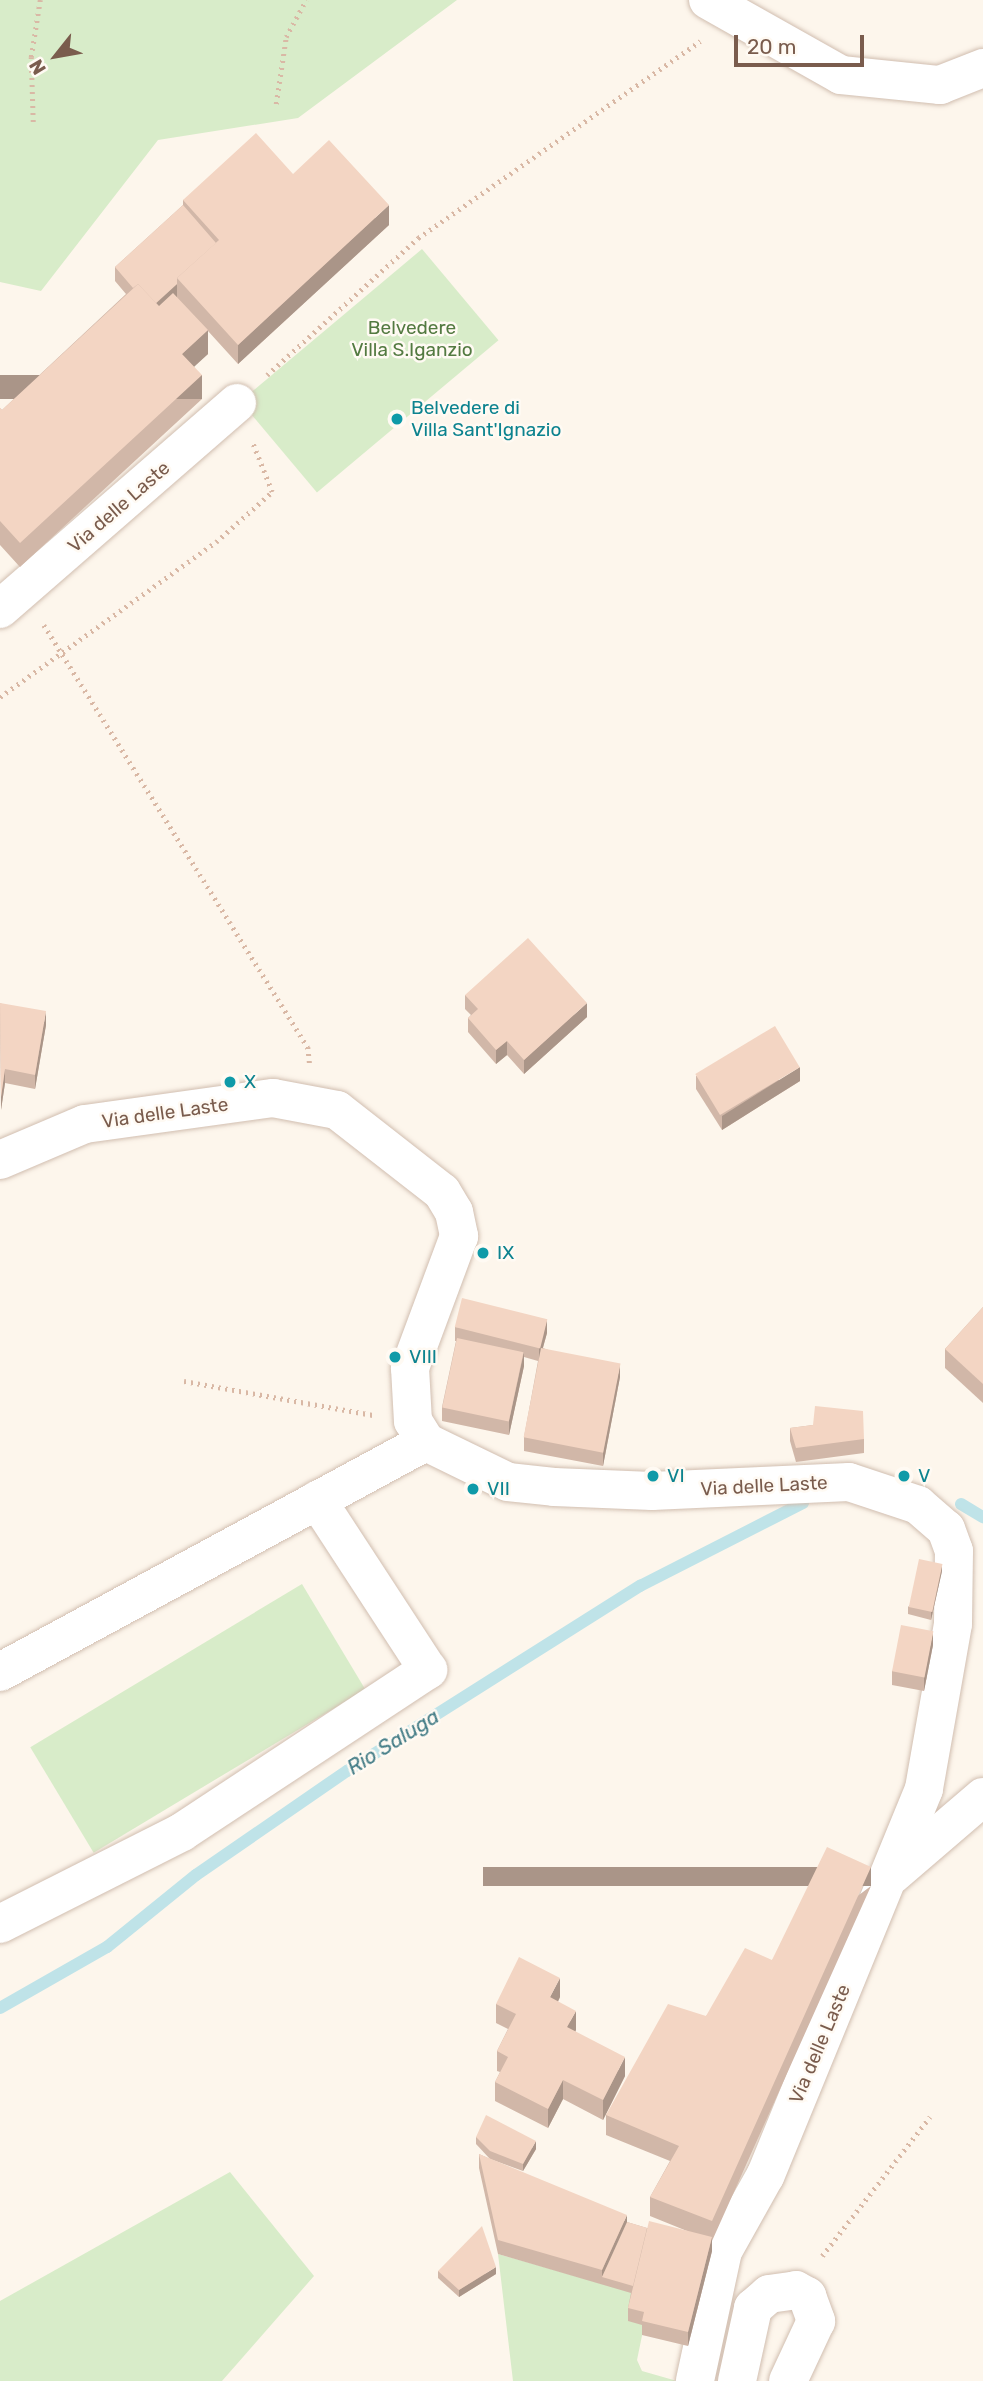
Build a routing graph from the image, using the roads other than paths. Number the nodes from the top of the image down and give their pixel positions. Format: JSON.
{"nodes":[{"id":1,"x":707,"y":18,"type":"edge"},
{"id":2,"x":983,"y":68,"type":"edge"},
{"id":3,"x":237,"y":403,"type":"road end"},
{"id":4,"x":0,"y":609,"type":"edge"},
{"id":5,"x":0,"y":1160,"type":"edge"},
{"id":6,"x":426,"y":1442,"type":"junction"},
{"id":7,"x":324,"y":1496,"type":"junction"},
{"id":8,"x":0,"y":1672,"type":"edge"},
{"id":9,"x":983,"y":1797,"type":"edge"},
{"id":10,"x":890,"y":1877,"type":"junction"},
{"id":11,"x":0,"y":1924,"type":"edge"},
{"id":12,"x":695,"y":2381,"type":"edge"},
{"id":13,"x":737,"y":2381,"type":"edge"},
{"id":14,"x":788,"y":2381,"type":"edge"}],
"edges":[{"from":1,"to":2,"type":"street"},
{"from":3,"to":4,"type":"street","name":"Via delle Laste"},
{"from":5,"to":6,"type":"street","name":"Via delle Laste"},
{"from":6,"to":7,"type":"street"},
{"from":6,"to":10,"type":"street","name":"Via delle Laste"},
{"from":7,"to":8,"type":"street"},
{"from":7,"to":11,"type":"street"},
{"from":9,"to":10,"type":"street"},
{"from":10,"to":12,"type":"street","name":"Via delle Laste"},
{"from":13,"to":14,"type":"street"}]}
